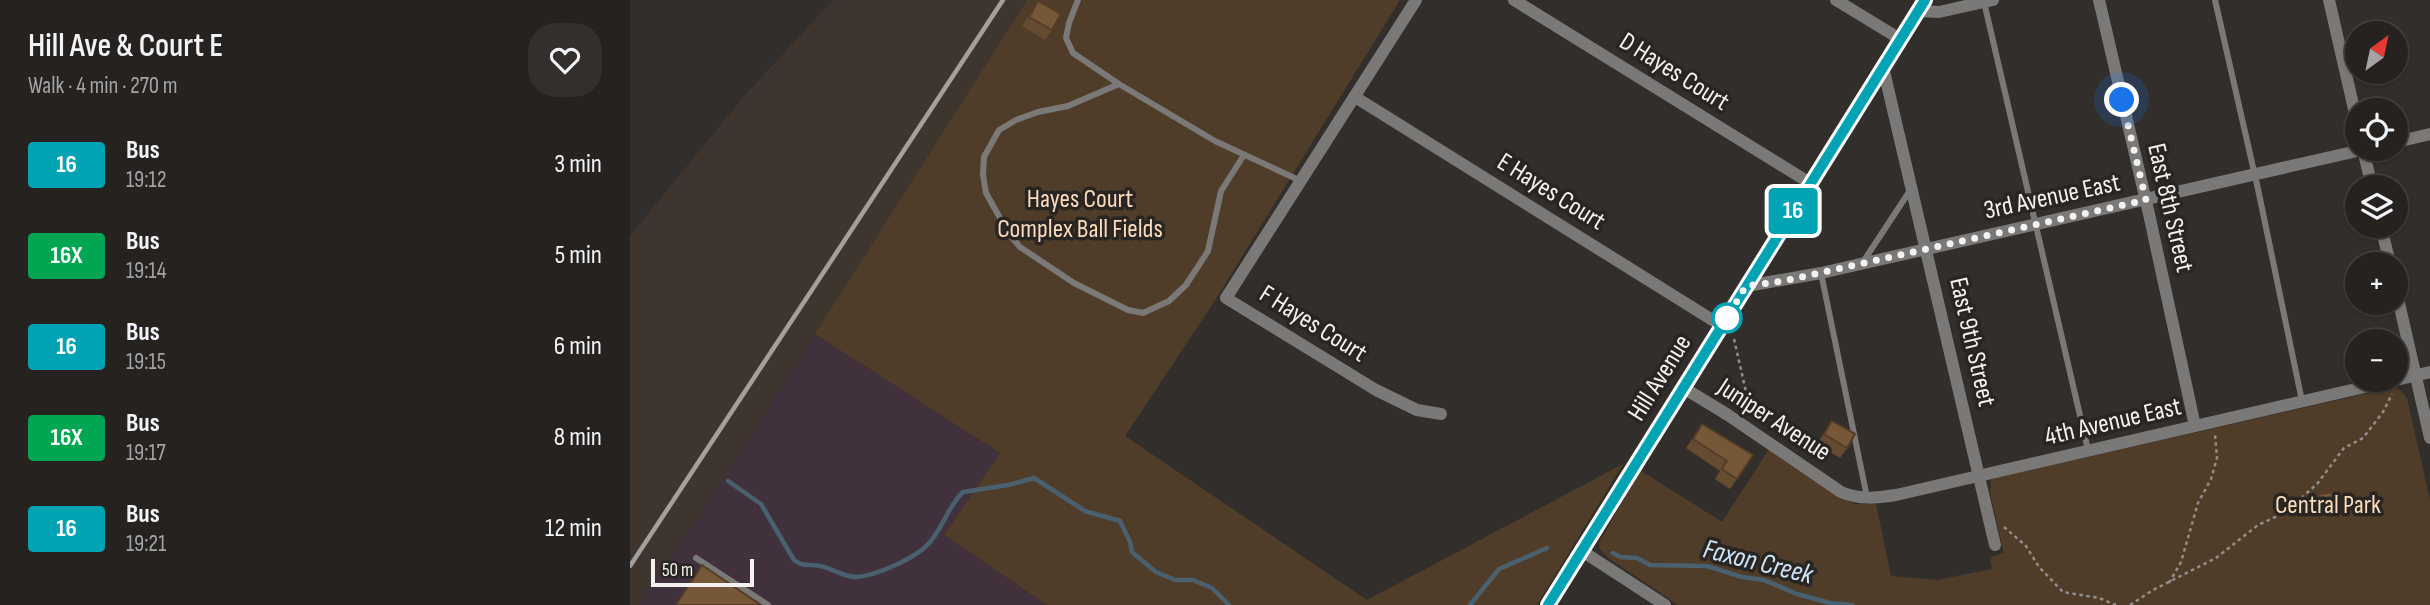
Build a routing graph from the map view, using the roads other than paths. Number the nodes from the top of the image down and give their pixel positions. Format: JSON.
{"nodes":[{"id":1,"x":1078,"y":0,"type":"edge"},
{"id":2,"x":1416,"y":0,"type":"edge"},
{"id":3,"x":1514,"y":0,"type":"edge"},
{"id":4,"x":1836,"y":0,"type":"edge"},
{"id":5,"x":2099,"y":0,"type":"edge"},
{"id":6,"x":2215,"y":0,"type":"edge"},
{"id":7,"x":2329,"y":0,"type":"edge"},
{"id":8,"x":1989,"y":1,"type":"edge"},
{"id":9,"x":1922,"y":6,"type":"edge"},
{"id":10,"x":1900,"y":39,"type":"junction"},
{"id":11,"x":1883,"y":67,"type":"junction"},
{"id":12,"x":1119,"y":84,"type":"junction"},
{"id":13,"x":1355,"y":97,"type":"junction"},
{"id":14,"x":2351,"y":98,"type":"edge"},
{"id":15,"x":2430,"y":134,"type":"edge"},
{"id":16,"x":2408,"y":139,"type":"edge"},
{"id":17,"x":2345,"y":154,"type":"edge"},
{"id":18,"x":1244,"y":155,"type":"junction"},
{"id":19,"x":2255,"y":175,"type":"junction"},
{"id":20,"x":1301,"y":181,"type":"junction"},
{"id":21,"x":1810,"y":183,"type":"junction"},
{"id":22,"x":1912,"y":187,"type":"junction"},
{"id":23,"x":2146,"y":200,"type":"junction"},
{"id":24,"x":2036,"y":224,"type":"junction"},
{"id":25,"x":1926,"y":248,"type":"junction"},
{"id":26,"x":1862,"y":263,"type":"junction"},
{"id":27,"x":1821,"y":272,"type":"junction"},
{"id":28,"x":1746,"y":286,"type":"junction"},
{"id":29,"x":2402,"y":315,"type":"edge"},
{"id":30,"x":1722,"y":326,"type":"junction"},
{"id":31,"x":2430,"y":372,"type":"edge"},
{"id":32,"x":2415,"y":375,"type":"junction"},
{"id":33,"x":2408,"y":377,"type":"edge"},
{"id":34,"x":1682,"y":387,"type":"junction"},
{"id":35,"x":2345,"y":391,"type":"edge"},
{"id":36,"x":2302,"y":401,"type":"junction"},
{"id":37,"x":1441,"y":414,"type":"dead end"},
{"id":38,"x":2195,"y":426,"type":"junction"},
{"id":39,"x":2430,"y":438,"type":"edge"},
{"id":40,"x":2088,"y":451,"type":"junction"},
{"id":41,"x":1979,"y":475,"type":"junction"},
{"id":42,"x":1841,"y":492,"type":"joint"},
{"id":43,"x":1868,"y":499,"type":"junction"},
{"id":44,"x":1995,"y":545,"type":"dead end"},
{"id":45,"x":1583,"y":551,"type":"junction"},
{"id":46,"x":696,"y":558,"type":"dead end"},
{"id":47,"x":768,"y":605,"type":"edge"},
{"id":48,"x":1548,"y":605,"type":"edge"},
{"id":49,"x":1665,"y":605,"type":"edge"}],
"edges":[{"from":1,"to":12,"type":"lane"},
{"from":2,"to":13,"type":"street","name":"F Hayes Court"},
{"from":3,"to":21,"type":"street","name":"D Hayes Court"},
{"from":4,"to":10,"type":"street"},
{"from":5,"to":23,"type":"street","name":"East 8th Street"},
{"from":6,"to":19,"type":"lane"},
{"from":7,"to":14,"type":"street"},
{"from":8,"to":9,"type":"street"},
{"from":8,"to":24,"type":"lane"},
{"from":9,"to":10,"type":"street","name":"Hill Avenue"},
{"from":10,"to":11,"type":"street","name":"Hill Avenue"},
{"from":11,"to":21,"type":"street","name":"Hill Avenue"},
{"from":11,"to":22,"type":"street","name":"East 9th Street"},
{"from":12,"to":18,"type":"lane"},
{"from":12,"to":18,"type":"lane"},
{"from":13,"to":20,"type":"street","name":"F Hayes Court"},
{"from":13,"to":30,"type":"street","name":"E Hayes Court"},
{"from":15,"to":16,"type":"street"},
{"from":17,"to":19,"type":"street","name":"3rd Avenue East"},
{"from":18,"to":20,"type":"lane"},
{"from":19,"to":23,"type":"street","name":"3rd Avenue East"},
{"from":19,"to":36,"type":"lane"},
{"from":20,"to":37,"type":"street","name":"F Hayes Court"},
{"from":21,"to":28,"type":"street","name":"Hill Avenue"},
{"from":22,"to":25,"type":"street","name":"East 9th Street"},
{"from":22,"to":26,"type":"lane"},
{"from":23,"to":24,"type":"street","name":"3rd Avenue East"},
{"from":23,"to":38,"type":"street","name":"East 8th Street"},
{"from":24,"to":25,"type":"street","name":"3rd Avenue East"},
{"from":24,"to":40,"type":"lane"},
{"from":25,"to":26,"type":"street","name":"3rd Avenue East"},
{"from":25,"to":41,"type":"street","name":"East 9th Street"},
{"from":26,"to":27,"type":"street","name":"3rd Avenue East"},
{"from":27,"to":28,"type":"street","name":"3rd Avenue East"},
{"from":27,"to":43,"type":"lane"},
{"from":28,"to":30,"type":"street","name":"Hill Avenue"},
{"from":29,"to":32,"type":"street"},
{"from":30,"to":34,"type":"street","name":"Hill Avenue"},
{"from":31,"to":32,"type":"street","name":"4th Avenue East"},
{"from":32,"to":33,"type":"street","name":"4th Avenue East"},
{"from":32,"to":39,"type":"street"},
{"from":34,"to":42,"type":"street","name":"Juniper Avenue"},
{"from":34,"to":45,"type":"street","name":"Hill Avenue"},
{"from":35,"to":36,"type":"street","name":"4th Avenue East"},
{"from":36,"to":38,"type":"street","name":"4th Avenue East"},
{"from":38,"to":40,"type":"street","name":"4th Avenue East"},
{"from":40,"to":41,"type":"street","name":"4th Avenue East"},
{"from":41,"to":43,"type":"street","name":"4th Avenue East"},
{"from":41,"to":44,"type":"street","name":"East 9th Street"},
{"from":42,"to":43,"type":"street","name":"4th Avenue East"},
{"from":45,"to":48,"type":"street","name":"Hill Avenue"},
{"from":45,"to":49,"type":"street"},
{"from":46,"to":47,"type":"lane"}]}
